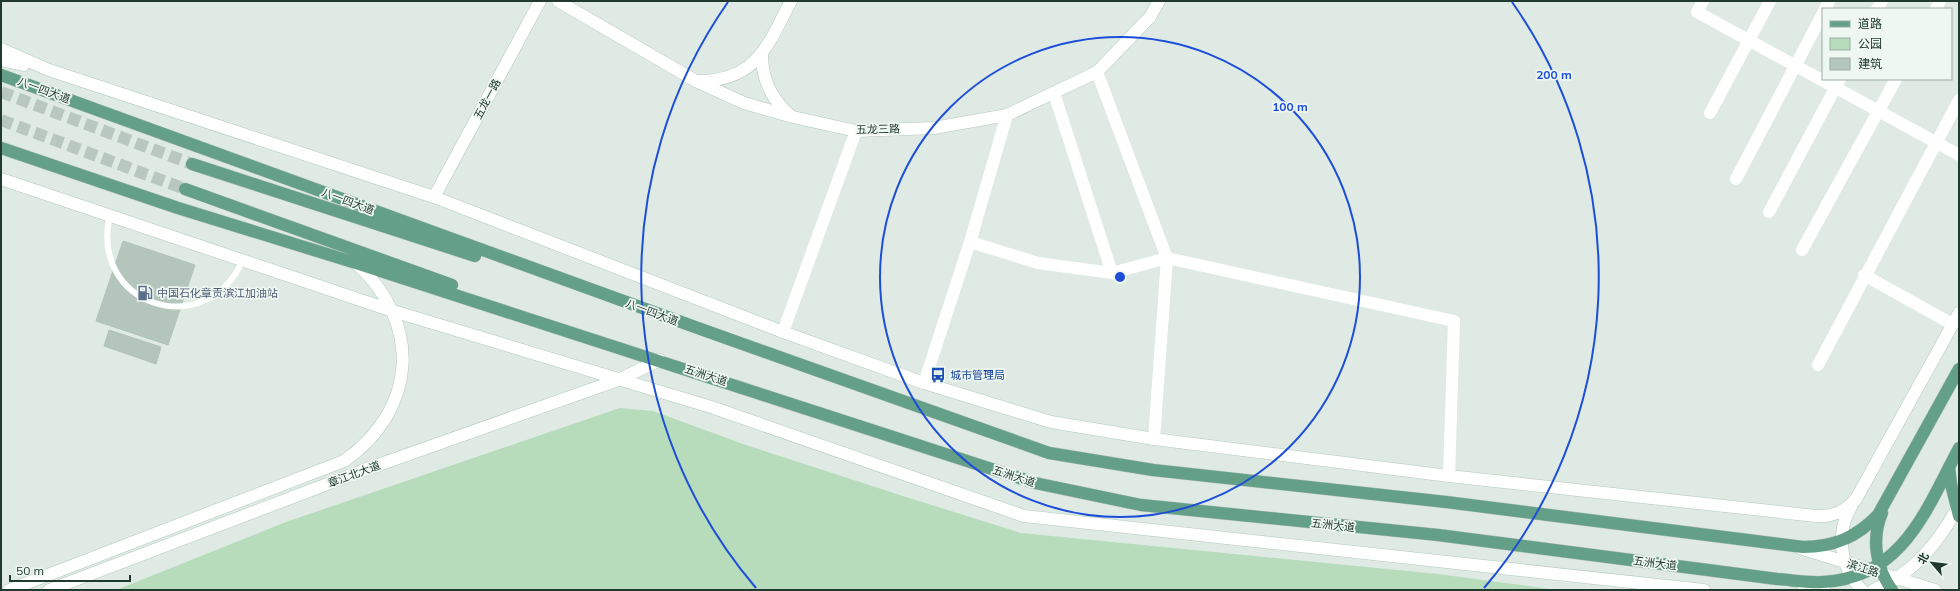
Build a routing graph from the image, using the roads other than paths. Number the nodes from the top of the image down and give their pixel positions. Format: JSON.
{"nodes":[{"id":1,"x":540,"y":1,"type":"edge"},
{"id":2,"x":558,"y":1,"type":"edge"},
{"id":3,"x":791,"y":1,"type":"edge"},
{"id":4,"x":1159,"y":1,"type":"edge"},
{"id":5,"x":1703,"y":1,"type":"edge"},
{"id":6,"x":1770,"y":1,"type":"edge"},
{"id":7,"x":1822,"y":15,"type":"edge"},
{"id":8,"x":1749,"y":40,"type":"junction"},
{"id":9,"x":1,"y":49,"type":"edge"},
{"id":10,"x":762,"y":55,"type":"junction"},
{"id":11,"x":1,"y":60,"type":"edge"},
{"id":12,"x":1795,"y":66,"type":"junction"},
{"id":13,"x":49,"y":70,"type":"junction"},
{"id":14,"x":1097,"y":72,"type":"junction"},
{"id":15,"x":1,"y":75,"type":"edge"},
{"id":16,"x":1822,"y":77,"type":"edge"},
{"id":17,"x":1895,"y":80,"type":"edge"},
{"id":18,"x":696,"y":81,"type":"junction"},
{"id":19,"x":1838,"y":83,"type":"edge"},
{"id":20,"x":1054,"y":93,"type":"junction"},
{"id":21,"x":1959,"y":100,"type":"edge"},
{"id":22,"x":1878,"y":111,"type":"junction"},
{"id":23,"x":1710,"y":113,"type":"dead end"},
{"id":24,"x":1007,"y":115,"type":"junction"},
{"id":25,"x":793,"y":117,"type":"junction"},
{"id":26,"x":856,"y":131,"type":"junction"},
{"id":27,"x":1936,"y":142,"type":"junction"},
{"id":28,"x":1,"y":148,"type":"edge"},
{"id":29,"x":1959,"y":155,"type":"edge"},
{"id":30,"x":192,"y":164,"type":"tunnel mouth"},
{"id":31,"x":1,"y":174,"type":"edge"},
{"id":32,"x":1,"y":178,"type":"edge"},
{"id":33,"x":1736,"y":179,"type":"dead end"},
{"id":34,"x":20,"y":184,"type":"junction"},
{"id":35,"x":185,"y":189,"type":"tunnel mouth"},
{"id":36,"x":434,"y":197,"type":"junction"},
{"id":37,"x":1770,"y":212,"type":"dead end"},
{"id":38,"x":110,"y":215,"type":"junction"},
{"id":39,"x":970,"y":242,"type":"junction"},
{"id":40,"x":1802,"y":250,"type":"dead end"},
{"id":41,"x":1167,"y":258,"type":"junction"},
{"id":42,"x":243,"y":260,"type":"junction"},
{"id":43,"x":356,"y":263,"type":"junction"},
{"id":44,"x":1112,"y":273,"type":"junction"},
{"id":45,"x":1864,"y":275,"type":"junction"},
{"id":46,"x":393,"y":311,"type":"junction"},
{"id":47,"x":1959,"y":313,"type":"edge"},
{"id":48,"x":1952,"y":324,"type":"junction"},
{"id":49,"x":695,"y":328,"type":"junction"},
{"id":50,"x":783,"y":332,"type":"junction"},
{"id":51,"x":660,"y":360,"type":"junction"},
{"id":52,"x":1818,"y":365,"type":"dead end"},
{"id":53,"x":1959,"y":369,"type":"edge"},
{"id":54,"x":618,"y":380,"type":"junction"},
{"id":55,"x":924,"y":383,"type":"junction"},
{"id":56,"x":1154,"y":439,"type":"junction"},
{"id":57,"x":1959,"y":448,"type":"edge"},
{"id":58,"x":1949,"y":466,"type":"junction"},
{"id":59,"x":1449,"y":476,"type":"junction"},
{"id":60,"x":1856,"y":499,"type":"junction"},
{"id":61,"x":1885,"y":505,"type":"junction"},
{"id":62,"x":1958,"y":510,"type":"edge"},
{"id":63,"x":1842,"y":541,"type":"junction"},
{"id":64,"x":1791,"y":545,"type":"junction"},
{"id":65,"x":1845,"y":562,"type":"junction"},
{"id":66,"x":1852,"y":577,"type":"junction"},
{"id":67,"x":1884,"y":577,"type":"edge"},
{"id":68,"x":1777,"y":579,"type":"junction"},
{"id":69,"x":8,"y":590,"type":"edge"},
{"id":70,"x":49,"y":590,"type":"edge"},
{"id":71,"x":1704,"y":590,"type":"edge"},
{"id":72,"x":1824,"y":590,"type":"edge"},
{"id":73,"x":1862,"y":590,"type":"edge"},
{"id":74,"x":1873,"y":590,"type":"edge"},
{"id":75,"x":1935,"y":590,"type":"edge"}],
"edges":[{"from":1,"to":36,"type":"street","name":"五龙一路"},
{"from":2,"to":18,"type":"street","name":"五龙三路"},
{"from":3,"to":10,"type":"street"},
{"from":4,"to":14,"type":"street","name":"五龙三路"},
{"from":5,"to":8,"type":"street"},
{"from":6,"to":8,"type":"street"},
{"from":7,"to":12,"type":"street"},
{"from":8,"to":12,"type":"street"},
{"from":8,"to":23,"type":"street"},
{"from":9,"to":13,"type":"street"},
{"from":10,"to":18,"type":"street"},
{"from":10,"to":25,"type":"street"},
{"from":11,"to":13,"type":"street"},
{"from":12,"to":16,"type":"street"},
{"from":12,"to":33,"type":"street"},
{"from":13,"to":36,"type":"street"},
{"from":14,"to":20,"type":"street","name":"五龙三路"},
{"from":14,"to":41,"type":"street"},
{"from":15,"to":49,"type":"main road","name":"八一四大道"},
{"from":17,"to":22,"type":"street"},
{"from":18,"to":25,"type":"street","name":"五龙三路"},
{"from":19,"to":22,"type":"street"},
{"from":19,"to":37,"type":"street"},
{"from":20,"to":24,"type":"street","name":"五龙三路"},
{"from":20,"to":44,"type":"street"},
{"from":21,"to":27,"type":"street"},
{"from":22,"to":27,"type":"street"},
{"from":22,"to":40,"type":"street"},
{"from":24,"to":26,"type":"street","name":"五龙三路"},
{"from":24,"to":39,"type":"street"},
{"from":25,"to":26,"type":"street","name":"五龙三路"},
{"from":26,"to":50,"type":"street"},
{"from":27,"to":29,"type":"street"},
{"from":27,"to":45,"type":"street"},
{"from":28,"to":43,"type":"main road"},
{"from":30,"to":49,"type":"main road"},
{"from":31,"to":34,"type":"street"},
{"from":32,"to":34,"type":"street"},
{"from":34,"to":38,"type":"street"},
{"from":35,"to":51,"type":"main road"},
{"from":36,"to":50,"type":"street"},
{"from":38,"to":42,"type":"street"},
{"from":38,"to":42,"type":"lane"},
{"from":39,"to":44,"type":"street"},
{"from":39,"to":55,"type":"street"},
{"from":41,"to":44,"type":"street"},
{"from":41,"to":56,"type":"street"},
{"from":41,"to":59,"type":"street"},
{"from":42,"to":46,"type":"street"},
{"from":43,"to":46,"type":"street","name":"章江北大道"},
{"from":43,"to":51,"type":"main road"},
{"from":45,"to":48,"type":"street"},
{"from":45,"to":52,"type":"street"},
{"from":46,"to":54,"type":"street"},
{"from":46,"to":69,"type":"street","name":"章江北大道"},
{"from":47,"to":48,"type":"street"},
{"from":48,"to":60,"type":"street"},
{"from":49,"to":64,"type":"main road"},
{"from":50,"to":55,"type":"street"},
{"from":51,"to":54,"type":"street","name":"章江北大道"},
{"from":51,"to":68,"type":"main road","name":"五洲大道"},
{"from":53,"to":61,"type":"main road"},
{"from":54,"to":70,"type":"street","name":"章江北大道"},
{"from":54,"to":71,"type":"street"},
{"from":55,"to":56,"type":"street"},
{"from":56,"to":59,"type":"street"},
{"from":57,"to":58,"type":"main road","name":"五洲大道"},
{"from":58,"to":62,"type":"main road"},
{"from":58,"to":67,"type":"main road","name":"五洲大道"},
{"from":59,"to":60,"type":"street"},
{"from":60,"to":63,"type":"street"},
{"from":61,"to":63,"type":"main road"},
{"from":61,"to":67,"type":"main road"},
{"from":62,"to":67,"type":"street"},
{"from":63,"to":64,"type":"main road"},
{"from":63,"to":65,"type":"street"},
{"from":64,"to":65,"type":"street","name":"滨江路"},
{"from":65,"to":66,"type":"street"},
{"from":65,"to":67,"type":"street","name":"滨江路"},
{"from":66,"to":67,"type":"main road","name":"五洲大道"},
{"from":66,"to":68,"type":"main road","name":"五洲大道"},
{"from":66,"to":73,"type":"street"},
{"from":67,"to":74,"type":"street"},
{"from":67,"to":75,"type":"street","name":"滨江路"},
{"from":68,"to":72,"type":"street"}]}
